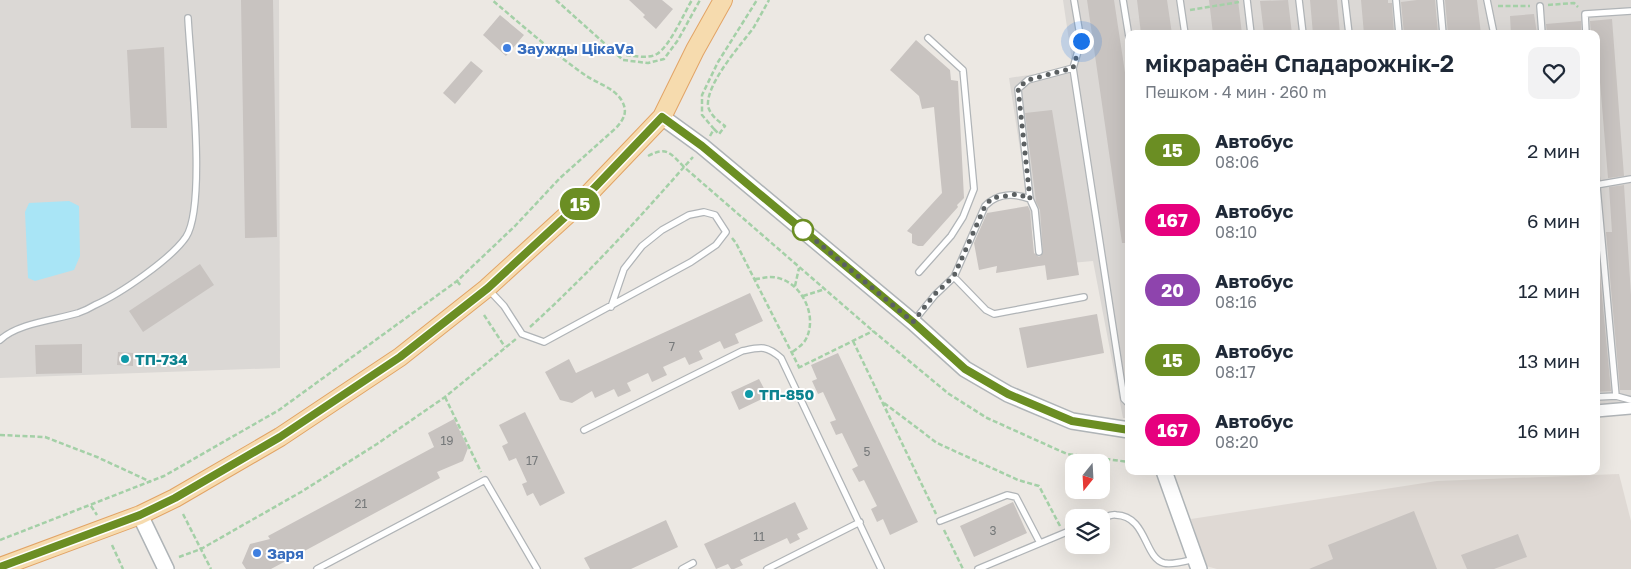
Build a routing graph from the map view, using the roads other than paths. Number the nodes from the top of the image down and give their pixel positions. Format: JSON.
{"nodes":[{"id":1,"x":723,"y":0,"type":"edge"},
{"id":2,"x":1074,"y":0,"type":"edge"},
{"id":3,"x":1123,"y":0,"type":"edge"},
{"id":4,"x":1180,"y":0,"type":"edge"},
{"id":5,"x":1247,"y":0,"type":"edge"},
{"id":6,"x":1299,"y":0,"type":"edge"},
{"id":7,"x":1346,"y":0,"type":"edge"},
{"id":8,"x":1396,"y":0,"type":"edge"},
{"id":9,"x":1440,"y":0,"type":"edge"},
{"id":10,"x":1487,"y":0,"type":"edge"},
{"id":11,"x":1540,"y":6,"type":"dead end"},
{"id":12,"x":1631,"y":11,"type":"edge"},
{"id":13,"x":188,"y":18,"type":"dead end"},
{"id":14,"x":1128,"y":30,"type":"edge"},
{"id":15,"x":1183,"y":30,"type":"edge"},
{"id":16,"x":1251,"y":30,"type":"edge"},
{"id":17,"x":1303,"y":30,"type":"edge"},
{"id":18,"x":1349,"y":30,"type":"edge"},
{"id":19,"x":1399,"y":30,"type":"edge"},
{"id":20,"x":1443,"y":30,"type":"edge"},
{"id":21,"x":1493,"y":30,"type":"edge"},
{"id":22,"x":1542,"y":30,"type":"edge"},
{"id":23,"x":1586,"y":30,"type":"edge"},
{"id":24,"x":928,"y":38,"type":"dead end"},
{"id":25,"x":1073,"y":68,"type":"junction"},
{"id":26,"x":662,"y":117,"type":"junction"},
{"id":27,"x":1631,"y":179,"type":"edge"},
{"id":28,"x":1600,"y":184,"type":"edge"},
{"id":29,"x":1030,"y":199,"type":"junction"},
{"id":30,"x":1600,"y":218,"type":"edge"},
{"id":31,"x":1039,"y":252,"type":"dead end"},
{"id":32,"x":919,"y":272,"type":"dead end"},
{"id":33,"x":954,"y":276,"type":"junction"},
{"id":34,"x":488,"y":288,"type":"junction"},
{"id":35,"x":1084,"y":297,"type":"dead end"},
{"id":36,"x":611,"y":307,"type":"junction"},
{"id":37,"x":913,"y":322,"type":"junction"},
{"id":38,"x":2,"y":337,"type":"edge"},
{"id":39,"x":1616,"y":396,"type":"junction"},
{"id":40,"x":1600,"y":397,"type":"edge"},
{"id":41,"x":1125,"y":400,"type":"edge"},
{"id":42,"x":1631,"y":400,"type":"edge"},
{"id":43,"x":1631,"y":408,"type":"edge"},
{"id":44,"x":1600,"y":410,"type":"edge"},
{"id":45,"x":1125,"y":429,"type":"edge"},
{"id":46,"x":584,"y":430,"type":"dead end"},
{"id":47,"x":1165,"y":475,"type":"edge"},
{"id":48,"x":140,"y":515,"type":"junction"},
{"id":49,"x":1110,"y":515,"type":"edge"},
{"id":50,"x":940,"y":521,"type":"road end"},
{"id":51,"x":860,"y":522,"type":"junction"},
{"id":52,"x":1065,"y":533,"type":"edge"},
{"id":53,"x":1040,"y":543,"type":"junction"},
{"id":54,"x":693,"y":563,"type":"dead end"},
{"id":55,"x":1197,"y":564,"type":"edge"},
{"id":56,"x":0,"y":567,"type":"edge"},
{"id":57,"x":166,"y":569,"type":"edge"},
{"id":58,"x":317,"y":569,"type":"edge"},
{"id":59,"x":538,"y":569,"type":"edge"},
{"id":60,"x":682,"y":569,"type":"edge"},
{"id":61,"x":768,"y":569,"type":"edge"},
{"id":62,"x":881,"y":569,"type":"edge"},
{"id":63,"x":978,"y":569,"type":"edge"}],
"edges":[{"from":1,"to":26,"type":"main road"},
{"from":2,"to":25,"type":"lane"},
{"from":3,"to":14,"type":"lane"},
{"from":4,"to":15,"type":"lane"},
{"from":5,"to":16,"type":"lane"},
{"from":6,"to":17,"type":"lane"},
{"from":7,"to":18,"type":"lane"},
{"from":8,"to":19,"type":"lane"},
{"from":9,"to":20,"type":"lane"},
{"from":10,"to":21,"type":"lane"},
{"from":11,"to":22,"type":"lane"},
{"from":12,"to":23,"type":"lane"},
{"from":13,"to":38,"type":"lane"},
{"from":24,"to":32,"type":"lane"},
{"from":25,"to":29,"type":"lane"},
{"from":25,"to":41,"type":"lane"},
{"from":26,"to":34,"type":"main road"},
{"from":26,"to":37,"type":"main road"},
{"from":27,"to":28,"type":"lane"},
{"from":29,"to":31,"type":"lane"},
{"from":29,"to":33,"type":"lane"},
{"from":30,"to":39,"type":"lane"},
{"from":33,"to":35,"type":"lane"},
{"from":33,"to":37,"type":"lane"},
{"from":34,"to":36,"type":"lane"},
{"from":34,"to":48,"type":"main road"},
{"from":36,"to":36,"type":"lane"},
{"from":37,"to":45,"type":"main road"},
{"from":39,"to":40,"type":"lane"},
{"from":39,"to":42,"type":"lane"},
{"from":43,"to":44,"type":"street"},
{"from":46,"to":51,"type":"lane"},
{"from":47,"to":55,"type":"main road"},
{"from":48,"to":56,"type":"main road"},
{"from":48,"to":57,"type":"main road"},
{"from":49,"to":55,"type":"lane"},
{"from":50,"to":53,"type":"lane"},
{"from":51,"to":61,"type":"lane"},
{"from":51,"to":62,"type":"lane"},
{"from":52,"to":53,"type":"lane"},
{"from":53,"to":63,"type":"lane"},
{"from":54,"to":60,"type":"lane"},
{"from":58,"to":59,"type":"lane"}]}
